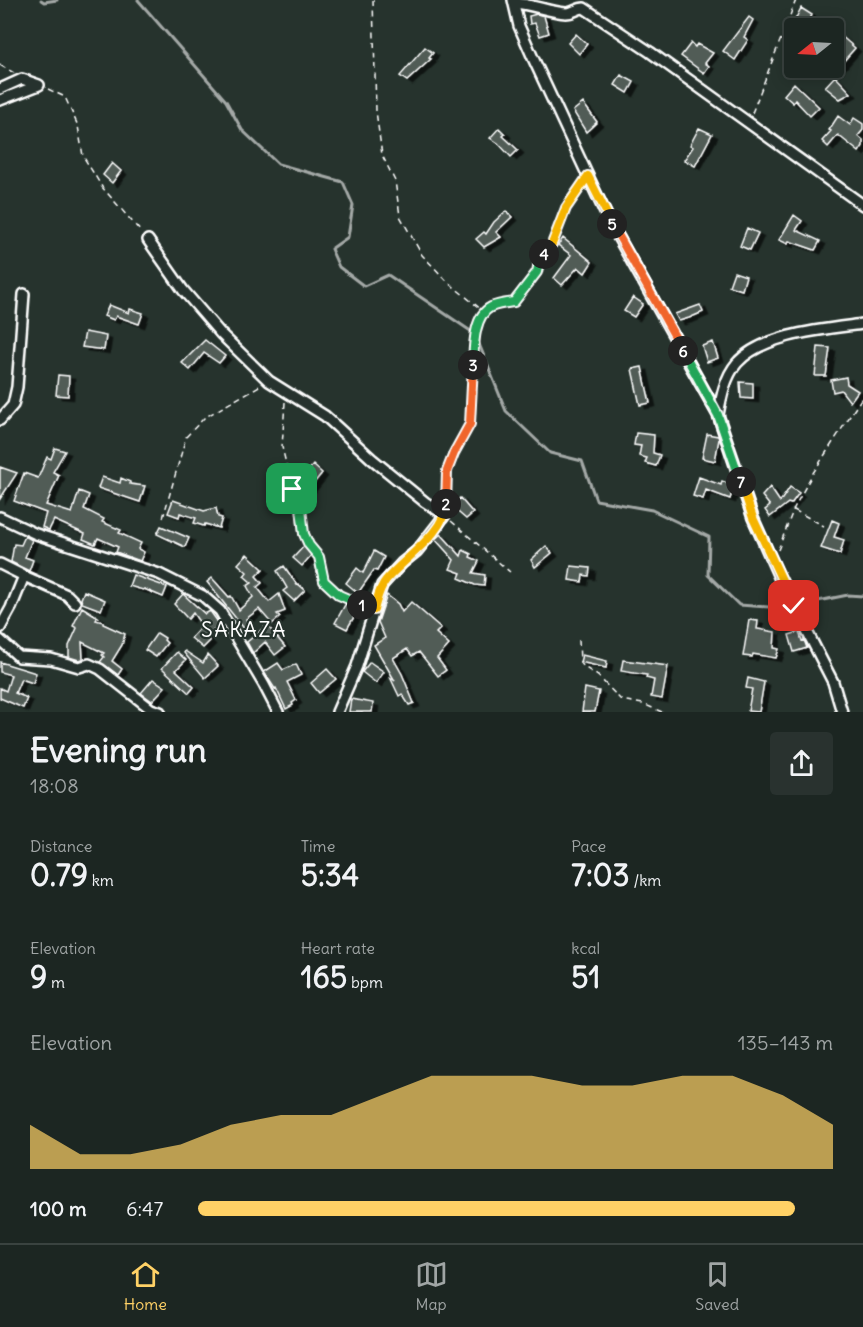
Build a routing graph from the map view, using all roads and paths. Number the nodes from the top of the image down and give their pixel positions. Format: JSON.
{"nodes":[{"id":1,"x":373,"y":0,"type":"edge"},
{"id":2,"x":796,"y":0,"type":"edge"},
{"id":3,"x":513,"y":1,"type":"edge"},
{"id":4,"x":0,"y":64,"type":"edge"},
{"id":5,"x":22,"y":79,"type":"junction"},
{"id":6,"x":39,"y":85,"type":"junction"},
{"id":7,"x":0,"y":89,"type":"edge"},
{"id":8,"x":0,"y":100,"type":"edge"},
{"id":9,"x":748,"y":122,"type":"junction"},
{"id":10,"x":588,"y":176,"type":"junction"},
{"id":11,"x":863,"y":205,"type":"edge"},
{"id":12,"x":148,"y":240,"type":"joint"},
{"id":13,"x":24,"y":294,"type":"dead end"},
{"id":14,"x":484,"y":312,"type":"junction"},
{"id":15,"x":863,"y":324,"type":"edge"},
{"id":16,"x":269,"y":381,"type":"junction"},
{"id":17,"x":285,"y":392,"type":"junction"},
{"id":18,"x":863,"y":396,"type":"edge"},
{"id":19,"x":718,"y":415,"type":"junction"},
{"id":20,"x":0,"y":420,"type":"edge"},
{"id":21,"x":793,"y":510,"type":"junction"},
{"id":22,"x":445,"y":515,"type":"junction"},
{"id":23,"x":0,"y":517,"type":"edge"},
{"id":24,"x":163,"y":518,"type":"dead end"},
{"id":25,"x":824,"y":526,"type":"dead end"},
{"id":26,"x":772,"y":562,"type":"junction"},
{"id":27,"x":0,"y":564,"type":"edge"},
{"id":28,"x":510,"y":572,"type":"dead end"},
{"id":29,"x":24,"y":576,"type":"junction"},
{"id":30,"x":75,"y":603,"type":"dead end"},
{"id":31,"x":374,"y":610,"type":"junction"},
{"id":32,"x":0,"y":628,"type":"edge"},
{"id":33,"x":0,"y":640,"type":"edge"},
{"id":34,"x":579,"y":640,"type":"dead end"},
{"id":35,"x":160,"y":712,"type":"edge"},
{"id":36,"x":278,"y":712,"type":"edge"},
{"id":37,"x":327,"y":712,"type":"edge"},
{"id":38,"x":337,"y":712,"type":"edge"},
{"id":39,"x":662,"y":712,"type":"edge"},
{"id":40,"x":843,"y":712,"type":"edge"}],
"edges":[{"from":1,"to":14,"type":"path"},
{"from":2,"to":9,"type":"path"},
{"from":3,"to":9,"type":"street"},
{"from":3,"to":10,"type":"street"},
{"from":4,"to":5,"type":"path"},
{"from":5,"to":6,"type":"street"},
{"from":5,"to":7,"type":"street"},
{"from":6,"to":8,"type":"street"},
{"from":6,"to":12,"type":"path"},
{"from":9,"to":11,"type":"street"},
{"from":10,"to":14,"type":"path"},
{"from":10,"to":19,"type":"street"},
{"from":12,"to":16,"type":"street"},
{"from":13,"to":20,"type":"street"},
{"from":14,"to":22,"type":"path"},
{"from":15,"to":19,"type":"street"},
{"from":16,"to":17,"type":"street"},
{"from":16,"to":24,"type":"path"},
{"from":17,"to":22,"type":"street"},
{"from":17,"to":31,"type":"path"},
{"from":18,"to":21,"type":"path"},
{"from":19,"to":26,"type":"street"},
{"from":21,"to":25,"type":"path"},
{"from":21,"to":26,"type":"path"},
{"from":22,"to":28,"type":"path"},
{"from":22,"to":31,"type":"street"},
{"from":23,"to":36,"type":"street"},
{"from":26,"to":40,"type":"street"},
{"from":27,"to":29,"type":"street"},
{"from":29,"to":30,"type":"street"},
{"from":29,"to":32,"type":"street"},
{"from":31,"to":38,"type":"street"},
{"from":33,"to":35,"type":"street"},
{"from":34,"to":39,"type":"path"},
{"from":37,"to":38,"type":"street"}]}
